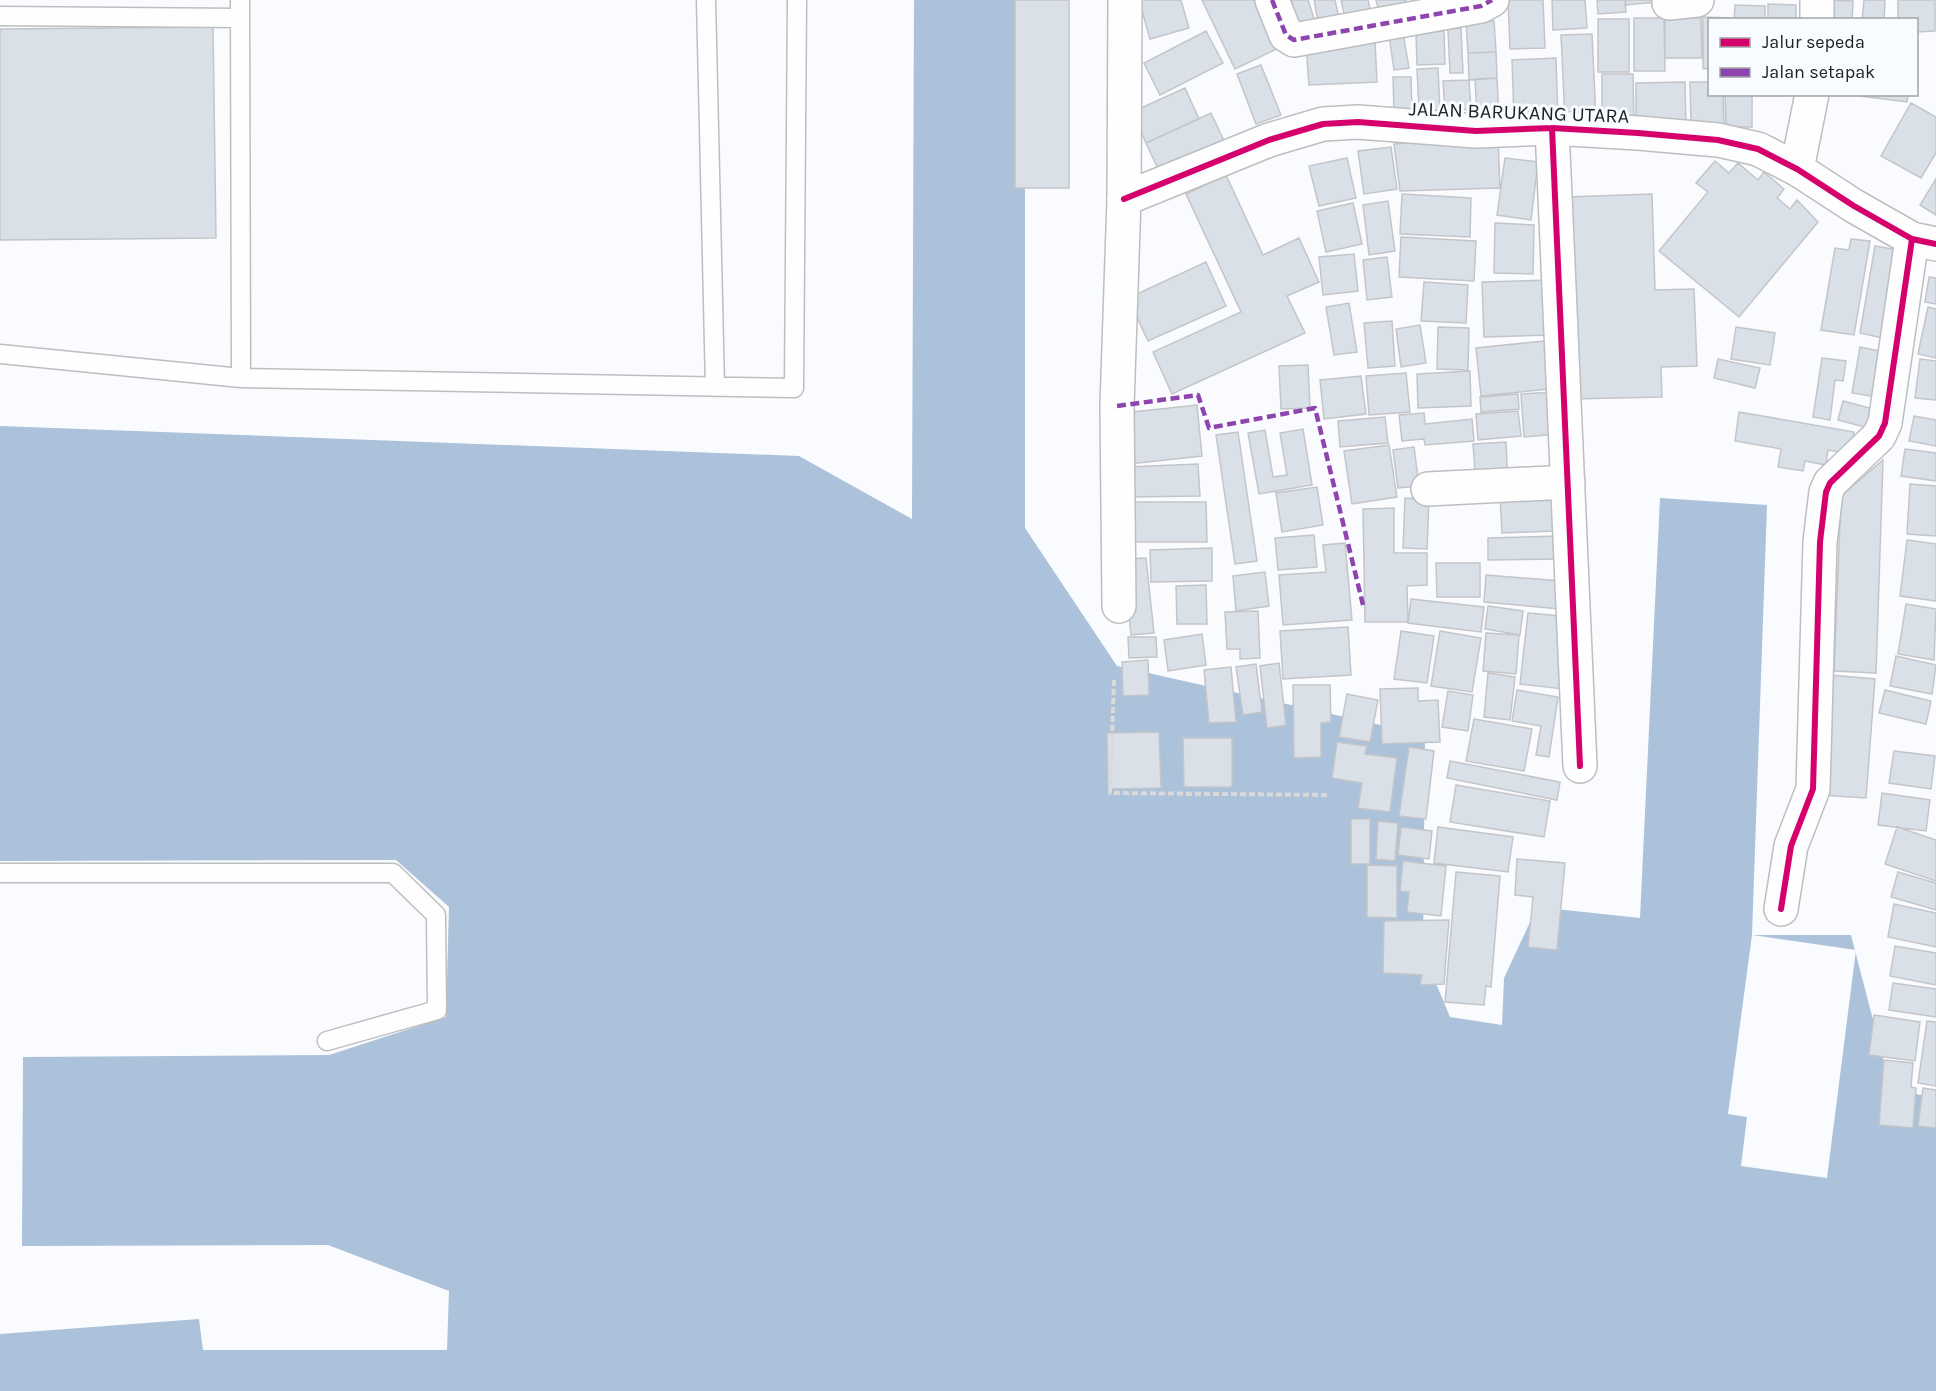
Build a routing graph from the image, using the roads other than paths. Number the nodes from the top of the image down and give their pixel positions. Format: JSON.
{"nodes":[{"id":1,"x":706,"y":0,"type":"edge"},
{"id":2,"x":797,"y":0,"type":"edge"},
{"id":3,"x":1125,"y":0,"type":"edge"},
{"id":4,"x":1272,"y":0,"type":"edge"},
{"id":5,"x":1492,"y":0,"type":"edge"},
{"id":6,"x":1817,"y":0,"type":"edge"},
{"id":7,"x":240,"y":9,"type":"edge"},
{"id":8,"x":0,"y":16,"type":"edge"},
{"id":9,"x":1817,"y":18,"type":"edge"},
{"id":10,"x":1812,"y":96,"type":"edge"},
{"id":11,"x":1552,"y":128,"type":"junction"},
{"id":12,"x":1797,"y":170,"type":"junction"},
{"id":13,"x":1124,"y":199,"type":"junction"},
{"id":14,"x":1924,"y":241,"type":"edge"},
{"id":15,"x":0,"y":354,"type":"edge"},
{"id":16,"x":241,"y":378,"type":"junction"},
{"id":17,"x":715,"y":387,"type":"junction"},
{"id":18,"x":1568,"y":482,"type":"junction"},
{"id":19,"x":1428,"y":489,"type":"dead end"},
{"id":20,"x":1119,"y":606,"type":"dead end"},
{"id":21,"x":1580,"y":766,"type":"dead end"},
{"id":22,"x":0,"y":873,"type":"edge"},
{"id":23,"x":1781,"y":909,"type":"dead end"},
{"id":24,"x":327,"y":1041,"type":"dead end"}],
"edges":[{"from":1,"to":17,"type":"lane"},
{"from":2,"to":17,"type":"lane"},
{"from":3,"to":13,"type":"street"},
{"from":4,"to":5,"type":"street"},
{"from":6,"to":9,"type":"street"},
{"from":7,"to":8,"type":"lane"},
{"from":7,"to":16,"type":"lane"},
{"from":10,"to":12,"type":"street"},
{"from":11,"to":12,"type":"street","name":"JALAN BARUKANG UTARA"},
{"from":11,"to":13,"type":"street","name":"JALAN BARUKANG UTARA"},
{"from":11,"to":18,"type":"street"},
{"from":12,"to":14,"type":"street","name":"JALAN BARUKANG UTARA"},
{"from":13,"to":20,"type":"street"},
{"from":14,"to":23,"type":"street"},
{"from":15,"to":16,"type":"lane"},
{"from":16,"to":17,"type":"lane"},
{"from":18,"to":19,"type":"street"},
{"from":18,"to":21,"type":"street"},
{"from":22,"to":24,"type":"lane"}]}
